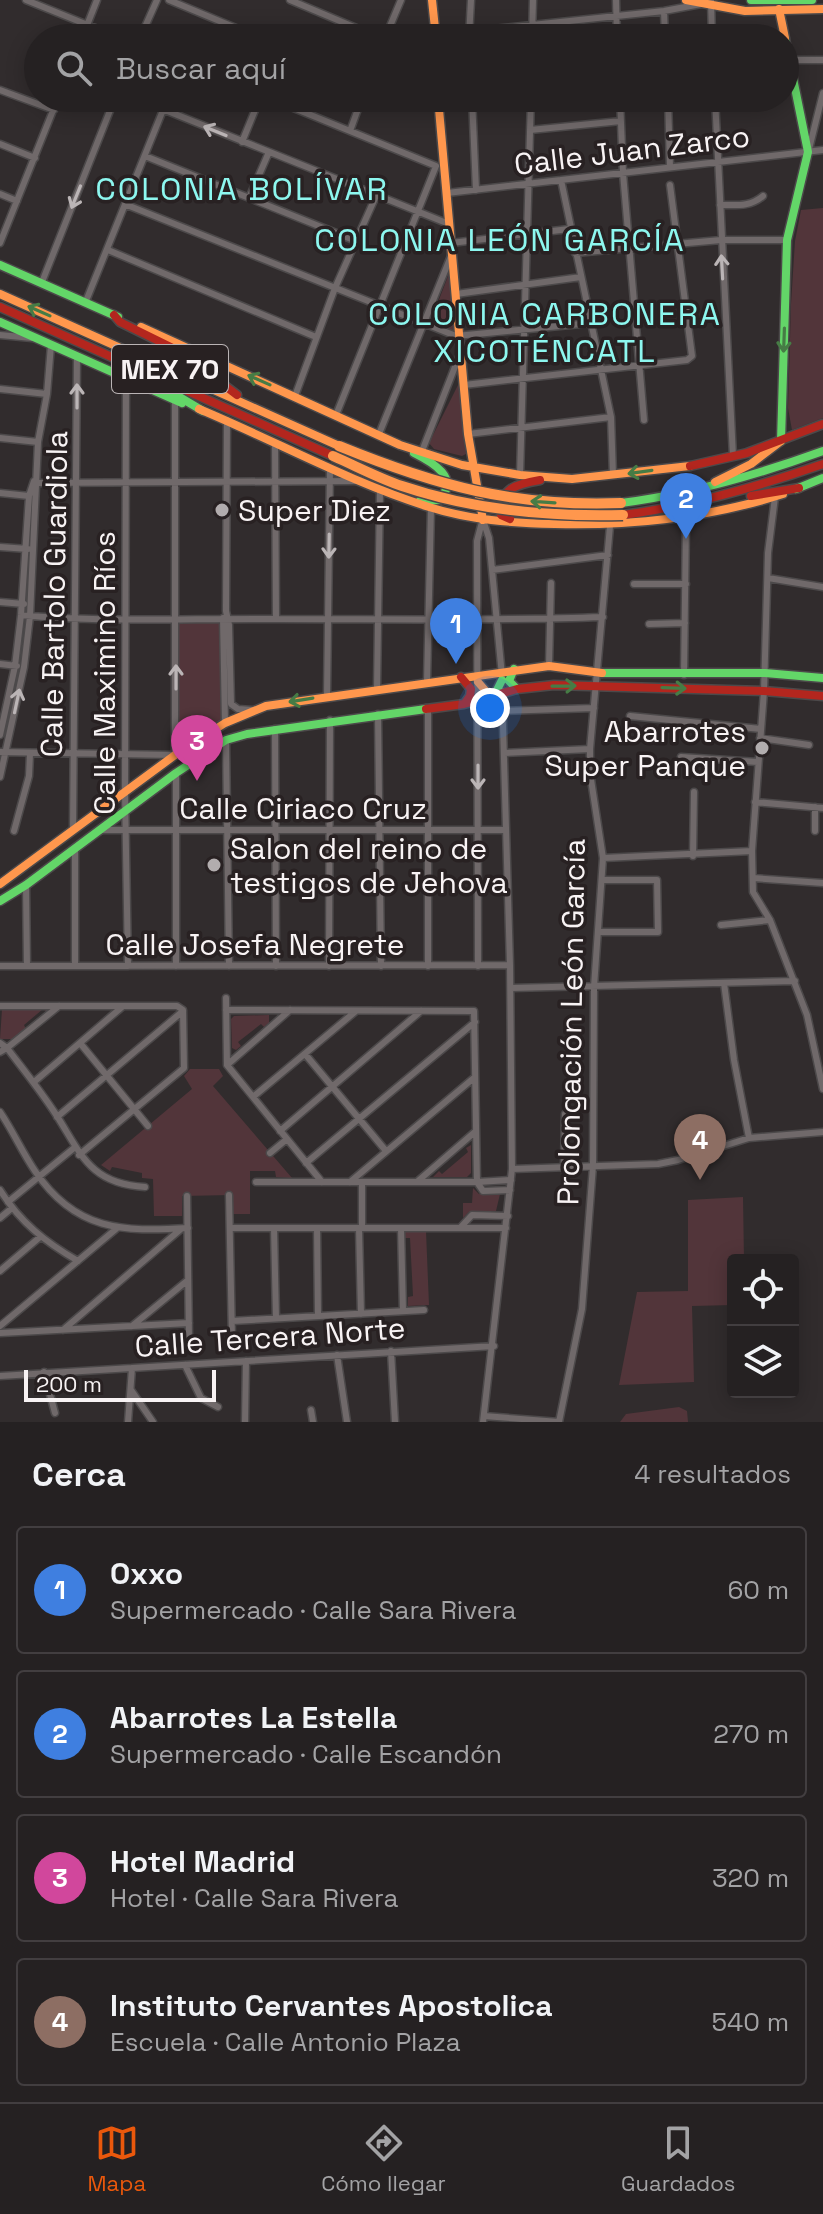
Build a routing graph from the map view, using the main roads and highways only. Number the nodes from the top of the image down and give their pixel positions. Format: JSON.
{"nodes":[{"id":1,"x":432,"y":0,"type":"edge"},
{"id":2,"x":686,"y":0,"type":"edge"},
{"id":3,"x":751,"y":0,"type":"edge"},
{"id":4,"x":812,"y":0,"type":"edge"},
{"id":5,"x":708,"y":4,"type":"edge"},
{"id":6,"x":779,"y":5,"type":"edge"},
{"id":7,"x":823,"y":9,"type":"edge"},
{"id":8,"x":435,"y":24,"type":"edge"},
{"id":9,"x":799,"y":108,"type":"edge"},
{"id":10,"x":438,"y":112,"type":"edge"},
{"id":11,"x":0,"y":265,"type":"edge"},
{"id":12,"x":0,"y":294,"type":"edge"},
{"id":13,"x":0,"y":307,"type":"edge"},
{"id":14,"x":114,"y":315,"type":"junction"},
{"id":15,"x":0,"y":322,"type":"edge"},
{"id":16,"x":135,"y":367,"type":"junction"},
{"id":17,"x":251,"y":406,"type":"junction"},
{"id":18,"x":203,"y":411,"type":"junction"},
{"id":19,"x":823,"y":424,"type":"edge"},
{"id":20,"x":781,"y":441,"type":"junction"},
{"id":21,"x":400,"y":445,"type":"junction"},
{"id":22,"x":336,"y":451,"type":"junction"},
{"id":23,"x":822,"y":451,"type":"edge"},
{"id":24,"x":823,"y":464,"type":"edge"},
{"id":25,"x":472,"y":467,"type":"junction"},
{"id":26,"x":553,"y":478,"type":"junction"},
{"id":27,"x":823,"y":478,"type":"edge"},
{"id":28,"x":799,"y":488,"type":"junction"},
{"id":29,"x":688,"y":493,"type":"junction"},
{"id":30,"x":411,"y":501,"type":"junction"},
{"id":31,"x":686,"y":506,"type":"junction"},
{"id":32,"x":483,"y":520,"type":"junction"},
{"id":33,"x":529,"y":523,"type":"junction"},
{"id":34,"x":514,"y":669,"type":"junction"},
{"id":35,"x":502,"y":676,"type":"junction"},
{"id":36,"x":461,"y":677,"type":"junction"},
{"id":37,"x":478,"y":678,"type":"junction"},
{"id":38,"x":823,"y":678,"type":"edge"},
{"id":39,"x":517,"y":689,"type":"junction"},
{"id":40,"x":491,"y":696,"type":"junction"},
{"id":41,"x":823,"y":696,"type":"edge"},
{"id":42,"x":464,"y":704,"type":"junction"},
{"id":43,"x":503,"y":711,"type":"road end"},
{"id":44,"x":0,"y":884,"type":"edge"},
{"id":45,"x":0,"y":901,"type":"edge"}],
"edges":[{"from":1,"to":8,"type":"main road"},
{"from":2,"to":5,"type":"main road"},
{"from":3,"to":6,"type":"main road"},
{"from":4,"to":6,"type":"main road"},
{"from":5,"to":6,"type":"main road"},
{"from":6,"to":7,"type":"main road"},
{"from":9,"to":20,"type":"main road","one_way":true},
{"from":10,"to":25,"type":"main road"},
{"from":11,"to":14,"type":"main road"},
{"from":17,"to":12,"type":"main road","number":"MEX 70","one_way":true},
{"from":13,"to":16,"type":"main road","number":"MEX 70"},
{"from":14,"to":17,"type":"main road"},
{"from":21,"to":14,"type":"main road","one_way":true},
{"from":15,"to":18,"type":"main road"},
{"from":16,"to":18,"type":"main road"},
{"from":16,"to":22,"type":"main road","number":"MEX 70"},
{"from":17,"to":22,"type":"main road","number":"MEX 70"},
{"from":18,"to":30,"type":"main road"},
{"from":19,"to":20,"type":"main road"},
{"from":20,"to":26,"type":"main road","one_way":true},
{"from":20,"to":29,"type":"main road"},
{"from":21,"to":25,"type":"main road"},
{"from":21,"to":30,"type":"main road"},
{"from":29,"to":22,"type":"main road","number":"MEX 70","one_way":true,"bridge":true},
{"from":22,"to":31,"type":"main road","number":"MEX 70","bridge":true},
{"from":23,"to":29,"type":"main road","number":"MEX 70"},
{"from":24,"to":31,"type":"main road","number":"MEX 70"},
{"from":25,"to":26,"type":"main road"},
{"from":25,"to":32,"type":"main road"},
{"from":26,"to":33,"type":"main road"},
{"from":27,"to":28,"type":"main road"},
{"from":28,"to":31,"type":"main road"},
{"from":28,"to":33,"type":"main road"},
{"from":30,"to":32,"type":"main road"},
{"from":32,"to":33,"type":"main road"},
{"from":34,"to":35,"type":"main road"},
{"from":34,"to":38,"type":"main road"},
{"from":34,"to":39,"type":"main road"},
{"from":35,"to":37,"type":"main road"},
{"from":35,"to":40,"type":"main road"},
{"from":36,"to":37,"type":"main road"},
{"from":36,"to":42,"type":"main road"},
{"from":36,"to":44,"type":"main road","one_way":true},
{"from":37,"to":40,"type":"main road"},
{"from":39,"to":40,"type":"main road"},
{"from":39,"to":41,"type":"main road","one_way":true},
{"from":40,"to":42,"type":"main road"},
{"from":40,"to":43,"type":"main road"},
{"from":42,"to":45,"type":"main road"}]}
